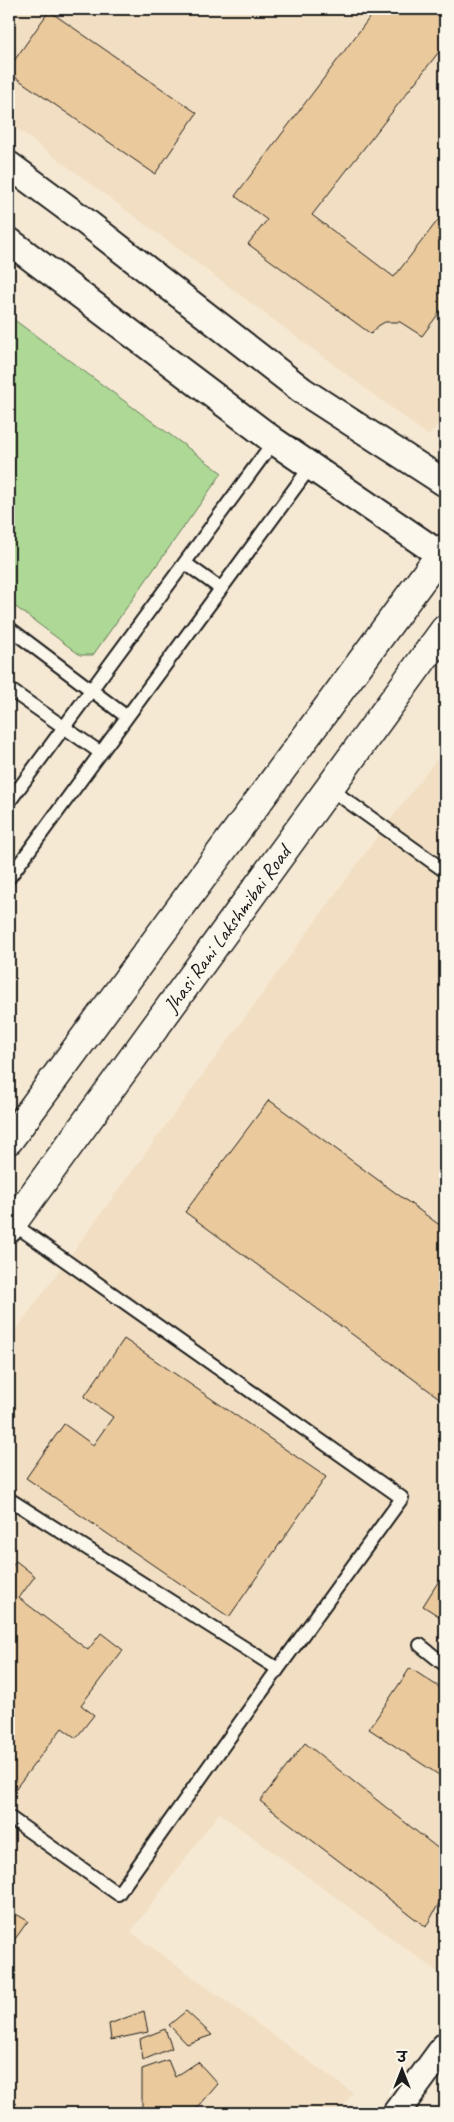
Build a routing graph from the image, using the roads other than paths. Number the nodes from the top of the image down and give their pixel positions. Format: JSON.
{"nodes":[{"id":1,"x":9,"y":165,"type":"edge"},
{"id":2,"x":9,"y":241,"type":"edge"},
{"id":3,"x":274,"y":441,"type":"junction"},
{"id":4,"x":311,"y":466,"type":"junction"},
{"id":5,"x":445,"y":483,"type":"edge"},
{"id":6,"x":444,"y":554,"type":"edge"},
{"id":7,"x":185,"y":563,"type":"junction"},
{"id":8,"x":221,"y":589,"type":"junction"},
{"id":9,"x":9,"y":628,"type":"edge"},
{"id":10,"x":445,"y":629,"type":"edge"},
{"id":11,"x":9,"y":689,"type":"edge"},
{"id":12,"x":90,"y":691,"type":"junction"},
{"id":13,"x":127,"y":717,"type":"junction"},
{"id":14,"x":64,"y":726,"type":"junction"},
{"id":15,"x":101,"y":752,"type":"junction"},
{"id":16,"x":329,"y":788,"type":"junction"},
{"id":17,"x":9,"y":802,"type":"edge"},
{"id":18,"x":445,"y":871,"type":"edge"},
{"id":19,"x":9,"y":878,"type":"edge"},
{"id":20,"x":9,"y":1140,"type":"edge"},
{"id":21,"x":11,"y":1226,"type":"edge"},
{"id":22,"x":9,"y":1499,"type":"edge"},
{"id":23,"x":420,"y":1645,"type":"dead end"},
{"id":24,"x":445,"y":1664,"type":"edge"},
{"id":25,"x":278,"y":1669,"type":"junction"},
{"id":26,"x":9,"y":1816,"type":"edge"},
{"id":27,"x":445,"y":2046,"type":"edge"},
{"id":28,"x":396,"y":2113,"type":"edge"}],
"edges":[{"from":1,"to":5,"type":"street"},
{"from":2,"to":3,"type":"street"},
{"from":3,"to":4,"type":"street"},
{"from":3,"to":7,"type":"lane"},
{"from":4,"to":6,"type":"street"},
{"from":4,"to":8,"type":"lane"},
{"from":6,"to":20,"type":"main road"},
{"from":7,"to":8,"type":"lane"},
{"from":7,"to":12,"type":"lane"},
{"from":8,"to":13,"type":"lane"},
{"from":9,"to":12,"type":"lane"},
{"from":10,"to":16,"type":"main road","name":"Jhasi Rani Lakshmibai Road"},
{"from":11,"to":14,"type":"lane"},
{"from":12,"to":13,"type":"lane"},
{"from":12,"to":14,"type":"lane"},
{"from":13,"to":15,"type":"lane"},
{"from":14,"to":15,"type":"lane"},
{"from":14,"to":17,"type":"lane"},
{"from":15,"to":19,"type":"lane"},
{"from":16,"to":18,"type":"lane"},
{"from":16,"to":21,"type":"main road","name":"Jhasi Rani Lakshmibai Road"},
{"from":21,"to":25,"type":"lane"},
{"from":22,"to":25,"type":"lane"},
{"from":23,"to":24,"type":"lane"},
{"from":25,"to":26,"type":"lane"},
{"from":27,"to":28,"type":"street"}]}
